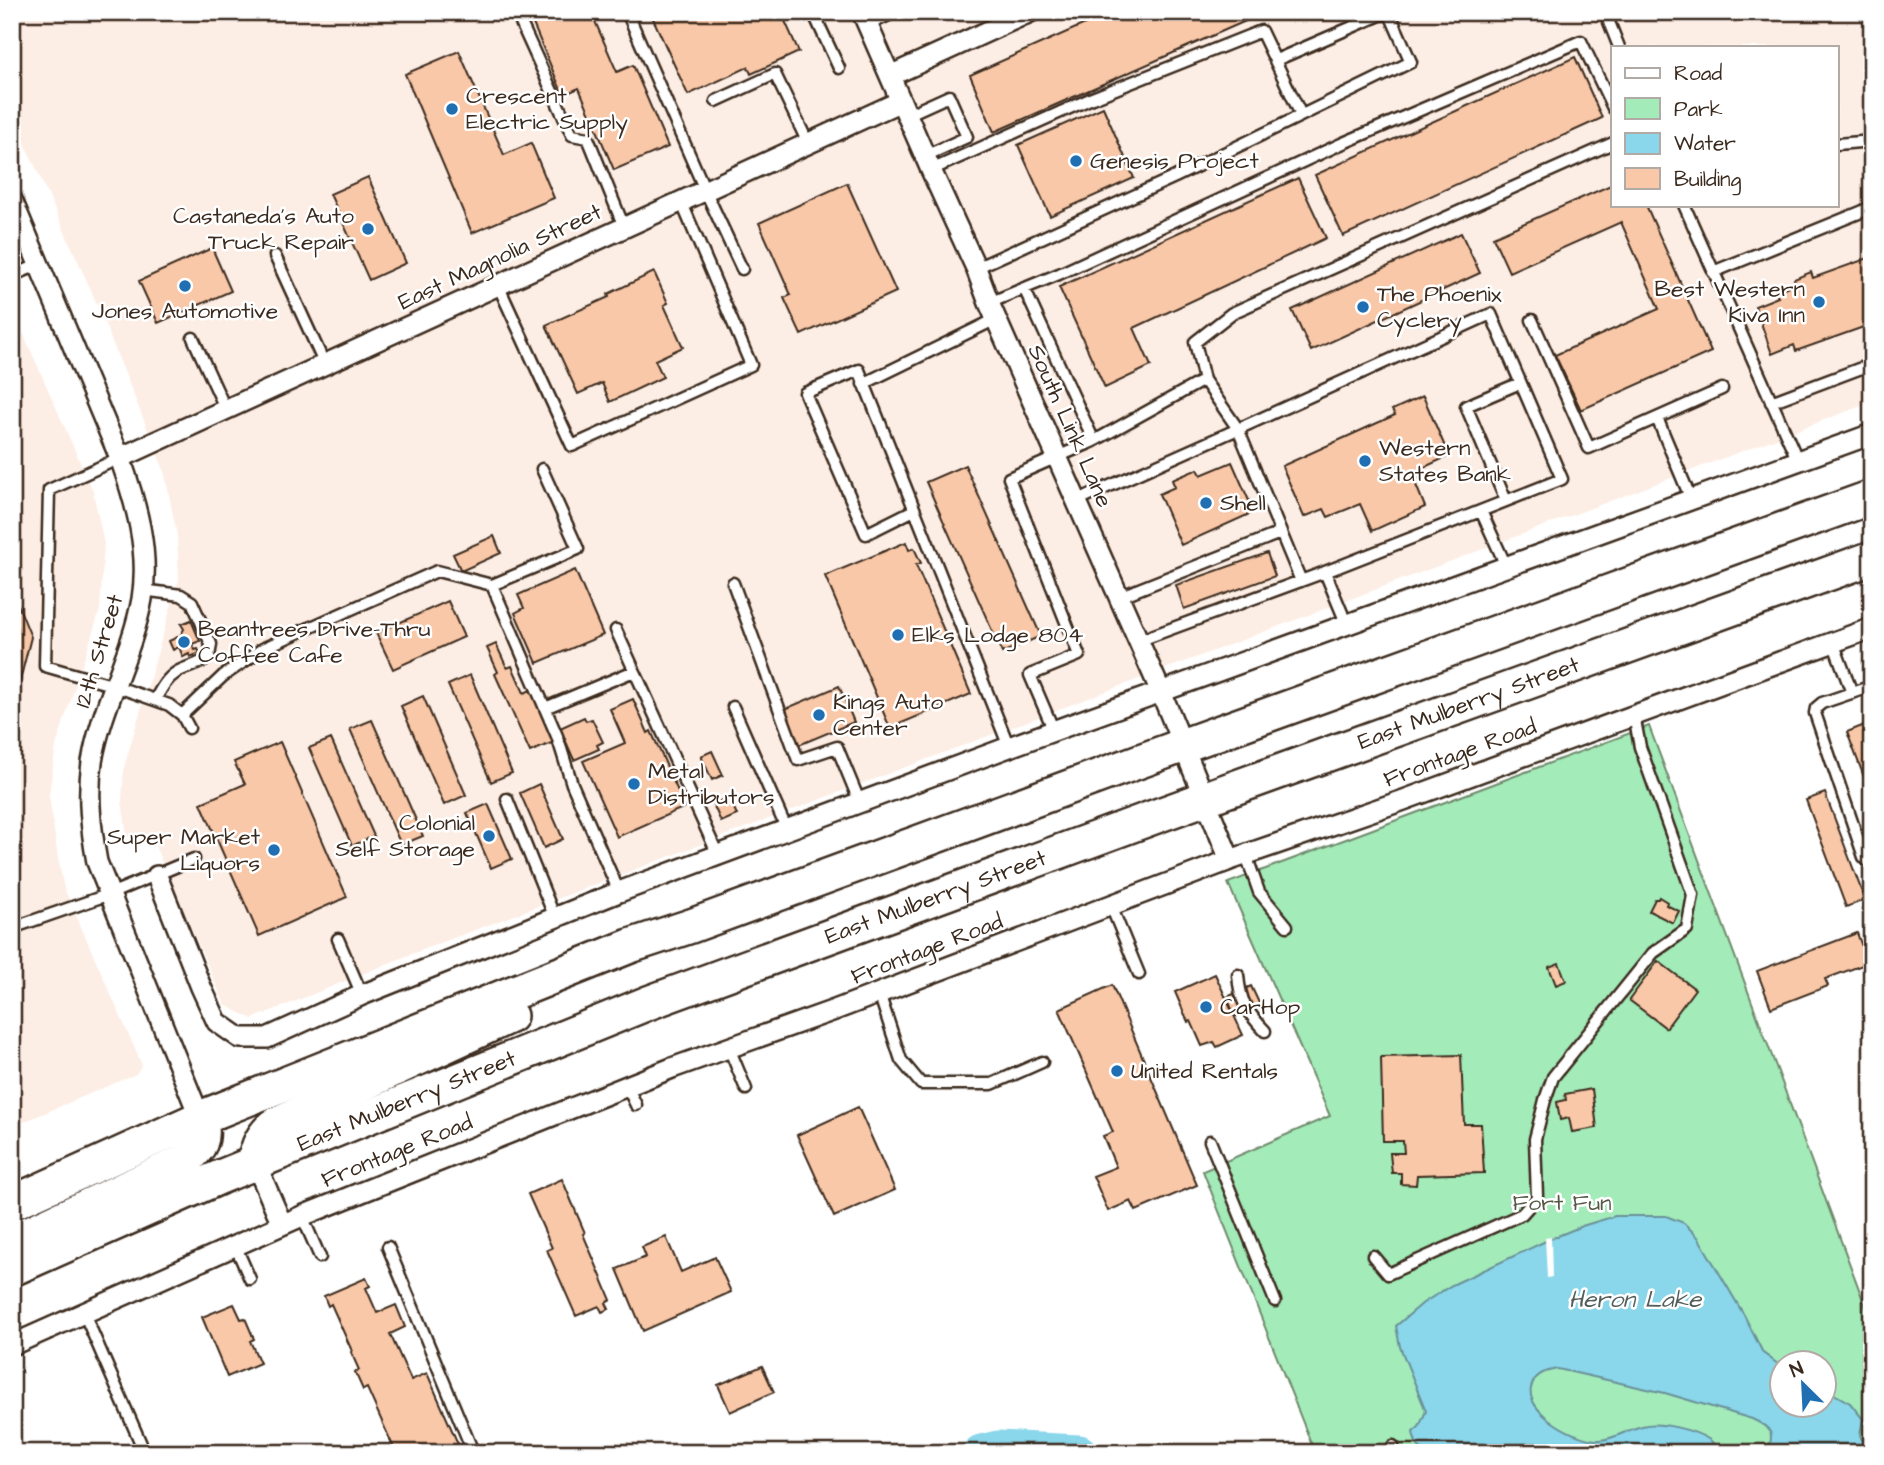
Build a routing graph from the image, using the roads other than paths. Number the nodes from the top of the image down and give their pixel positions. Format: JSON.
{"nodes":[{"id":1,"x":516,"y":12,"type":"edge"},
{"id":2,"x":627,"y":12,"type":"edge"},
{"id":3,"x":813,"y":12,"type":"edge"},
{"id":4,"x":895,"y":12,"type":"edge"},
{"id":5,"x":1030,"y":12,"type":"edge"},
{"id":6,"x":1388,"y":12,"type":"edge"},
{"id":7,"x":1605,"y":12,"type":"edge"},
{"id":8,"x":865,"y":18,"type":"edge"},
{"id":9,"x":1619,"y":46,"type":"edge"},
{"id":10,"x":1276,"y":60,"type":"junction"},
{"id":11,"x":839,"y":68,"type":"dead end"},
{"id":12,"x":890,"y":76,"type":"junction"},
{"id":13,"x":716,"y":101,"type":"dead end"},
{"id":14,"x":1611,"y":104,"type":"edge"},
{"id":15,"x":904,"y":108,"type":"junction"},
{"id":16,"x":1301,"y":115,"type":"junction"},
{"id":17,"x":967,"y":137,"type":"junction"},
{"id":18,"x":1872,"y":141,"type":"edge"},
{"id":19,"x":808,"y":143,"type":"junction"},
{"id":20,"x":1611,"y":143,"type":"edge"},
{"id":21,"x":1839,"y":144,"type":"edge"},
{"id":22,"x":973,"y":152,"type":"junction"},
{"id":23,"x":928,"y":163,"type":"junction"},
{"id":24,"x":705,"y":190,"type":"junction"},
{"id":25,"x":12,"y":200,"type":"edge"},
{"id":26,"x":681,"y":201,"type":"junction"},
{"id":27,"x":1684,"y":206,"type":"edge"},
{"id":28,"x":1872,"y":206,"type":"edge"},
{"id":29,"x":624,"y":227,"type":"junction"},
{"id":30,"x":275,"y":256,"type":"dead end"},
{"id":31,"x":40,"y":264,"type":"junction"},
{"id":32,"x":976,"y":268,"type":"junction"},
{"id":33,"x":742,"y":269,"type":"dead end"},
{"id":34,"x":1713,"y":272,"type":"junction"},
{"id":35,"x":12,"y":276,"type":"edge"},
{"id":36,"x":498,"y":285,"type":"junction"},
{"id":37,"x":1024,"y":288,"type":"junction"},
{"id":38,"x":993,"y":311,"type":"junction"},
{"id":39,"x":1532,"y":320,"type":"dead end"},
{"id":40,"x":193,"y":338,"type":"dead end"},
{"id":41,"x":1872,"y":364,"type":"edge"},
{"id":42,"x":325,"y":365,"type":"junction"},
{"id":43,"x":1204,"y":380,"type":"junction"},
{"id":44,"x":1520,"y":383,"type":"junction"},
{"id":45,"x":863,"y":384,"type":"junction"},
{"id":46,"x":1722,"y":389,"type":"dead end"},
{"id":47,"x":1771,"y":402,"type":"junction"},
{"id":48,"x":226,"y":410,"type":"junction"},
{"id":49,"x":1657,"y":418,"type":"junction"},
{"id":50,"x":1238,"y":429,"type":"junction"},
{"id":51,"x":1872,"y":434,"type":"edge"},
{"id":52,"x":1094,"y":441,"type":"junction"},
{"id":53,"x":1057,"y":457,"type":"junction"},
{"id":54,"x":120,"y":458,"type":"junction"},
{"id":55,"x":1798,"y":461,"type":"junction"},
{"id":56,"x":542,"y":469,"type":"dead end"},
{"id":57,"x":1872,"y":497,"type":"edge"},
{"id":58,"x":1691,"y":499,"type":"junction"},
{"id":59,"x":1076,"y":501,"type":"junction"},
{"id":60,"x":1506,"y":501,"type":"junction"},
{"id":61,"x":914,"y":510,"type":"junction"},
{"id":62,"x":1481,"y":511,"type":"junction"},
{"id":63,"x":1280,"y":533,"type":"junction"},
{"id":64,"x":1872,"y":558,"type":"edge"},
{"id":65,"x":1507,"y":568,"type":"junction"},
{"id":66,"x":1325,"y":572,"type":"junction"},
{"id":67,"x":1301,"y":581,"type":"junction"},
{"id":68,"x":733,"y":583,"type":"dead end"},
{"id":69,"x":492,"y":585,"type":"junction"},
{"id":70,"x":142,"y":590,"type":"junction"},
{"id":71,"x":1119,"y":597,"type":"junction"},
{"id":72,"x":1347,"y":625,"type":"junction"},
{"id":73,"x":1872,"y":628,"type":"edge"},
{"id":74,"x":616,"y":630,"type":"dead end"},
{"id":75,"x":1139,"y":642,"type":"junction"},
{"id":76,"x":1833,"y":642,"type":"junction"},
{"id":77,"x":634,"y":671,"type":"junction"},
{"id":78,"x":115,"y":685,"type":"junction"},
{"id":79,"x":1872,"y":686,"type":"edge"},
{"id":80,"x":1161,"y":692,"type":"junction"},
{"id":81,"x":1852,"y":693,"type":"junction"},
{"id":82,"x":155,"y":700,"type":"junction"},
{"id":83,"x":733,"y":707,"type":"dead end"},
{"id":84,"x":545,"y":708,"type":"junction"},
{"id":85,"x":182,"y":715,"type":"junction"},
{"id":86,"x":1634,"y":715,"type":"junction"},
{"id":87,"x":190,"y":728,"type":"dead end"},
{"id":88,"x":1054,"y":731,"type":"junction"},
{"id":89,"x":1184,"y":746,"type":"junction"},
{"id":90,"x":1009,"y":747,"type":"junction"},
{"id":91,"x":508,"y":799,"type":"dead end"},
{"id":92,"x":1205,"y":799,"type":"junction"},
{"id":93,"x":860,"y":803,"type":"junction"},
{"id":94,"x":787,"y":830,"type":"junction"},
{"id":95,"x":718,"y":855,"type":"junction"},
{"id":96,"x":1238,"y":858,"type":"junction"},
{"id":97,"x":194,"y":859,"type":"dead end"},
{"id":98,"x":1872,"y":865,"type":"edge"},
{"id":99,"x":157,"y":876,"type":"junction"},
{"id":100,"x":619,"y":892,"type":"junction"},
{"id":101,"x":110,"y":894,"type":"junction"},
{"id":102,"x":1111,"y":906,"type":"junction"},
{"id":103,"x":555,"y":918,"type":"junction"},
{"id":104,"x":691,"y":926,"type":"junction"},
{"id":105,"x":1287,"y":926,"type":"dead end"},
{"id":106,"x":12,"y":928,"type":"edge"},
{"id":107,"x":338,"y":939,"type":"dead end"},
{"id":108,"x":1139,"y":974,"type":"dead end"},
{"id":109,"x":1238,"y":975,"type":"dead end"},
{"id":110,"x":879,"y":993,"type":"junction"},
{"id":111,"x":362,"y":995,"type":"junction"},
{"id":112,"x":1265,"y":1031,"type":"dead end"},
{"id":113,"x":729,"y":1048,"type":"junction"},
{"id":114,"x":1042,"y":1062,"type":"dead end"},
{"id":115,"x":627,"y":1086,"type":"junction"},
{"id":116,"x":746,"y":1089,"type":"dead end"},
{"id":117,"x":636,"y":1105,"type":"dead end"},
{"id":118,"x":200,"y":1118,"type":"junction"},
{"id":119,"x":1210,"y":1141,"type":"dead end"},
{"id":120,"x":255,"y":1162,"type":"junction"},
{"id":121,"x":12,"y":1203,"type":"edge"},
{"id":122,"x":302,"y":1216,"type":"junction"},
{"id":123,"x":282,"y":1224,"type":"junction"},
{"id":124,"x":12,"y":1241,"type":"edge"},
{"id":125,"x":235,"y":1245,"type":"junction"},
{"id":126,"x":388,"y":1247,"type":"dead end"},
{"id":127,"x":1373,"y":1256,"type":"dead end"},
{"id":128,"x":320,"y":1257,"type":"dead end"},
{"id":129,"x":12,"y":1269,"type":"edge"},
{"id":130,"x":250,"y":1279,"type":"dead end"},
{"id":131,"x":1275,"y":1301,"type":"dead end"},
{"id":132,"x":84,"y":1313,"type":"junction"},
{"id":133,"x":12,"y":1345,"type":"edge"},
{"id":134,"x":471,"y":1447,"type":"dead end"},
{"id":135,"x":145,"y":1453,"type":"edge"}],
"edges":[{"from":1,"to":29,"type":"lane"},
{"from":2,"to":24,"type":"lane"},
{"from":3,"to":11,"type":"lane"},
{"from":4,"to":8,"type":"lane"},
{"from":5,"to":12,"type":"street"},
{"from":6,"to":10,"type":"lane"},
{"from":6,"to":16,"type":"lane"},
{"from":7,"to":9,"type":"lane"},
{"from":8,"to":12,"type":"street","name":"South Link Lane"},
{"from":10,"to":16,"type":"lane"},
{"from":10,"to":22,"type":"lane"},
{"from":12,"to":15,"type":"street","name":"South Link Lane"},
{"from":13,"to":19,"type":"lane"},
{"from":14,"to":37,"type":"lane"},
{"from":15,"to":17,"type":"lane"},
{"from":15,"to":19,"type":"street","name":"East Magnolia Street"},
{"from":15,"to":23,"type":"street","name":"South Link Lane"},
{"from":16,"to":32,"type":"lane"},
{"from":17,"to":22,"type":"lane"},
{"from":17,"to":23,"type":"lane"},
{"from":18,"to":21,"type":"lane"},
{"from":19,"to":24,"type":"street","name":"East Magnolia Street"},
{"from":20,"to":43,"type":"lane"},
{"from":22,"to":23,"type":"lane"},
{"from":23,"to":32,"type":"street","name":"South Link Lane"},
{"from":24,"to":26,"type":"street","name":"East Magnolia Street"},
{"from":24,"to":33,"type":"lane"},
{"from":25,"to":31,"type":"street","name":"12th Street"},
{"from":26,"to":29,"type":"street","name":"East Magnolia Street"},
{"from":26,"to":36,"type":"lane"},
{"from":27,"to":34,"type":"lane"},
{"from":28,"to":34,"type":"lane"},
{"from":29,"to":36,"type":"street","name":"East Magnolia Street"},
{"from":30,"to":42,"type":"lane"},
{"from":31,"to":35,"type":"lane"},
{"from":31,"to":54,"type":"street","name":"12th Street"},
{"from":32,"to":38,"type":"street","name":"South Link Lane"},
{"from":34,"to":47,"type":"lane"},
{"from":36,"to":42,"type":"street","name":"East Magnolia Street"},
{"from":37,"to":38,"type":"lane"},
{"from":37,"to":52,"type":"lane"},
{"from":38,"to":45,"type":"lane"},
{"from":38,"to":53,"type":"street","name":"South Link Lane"},
{"from":39,"to":49,"type":"lane"},
{"from":40,"to":48,"type":"lane"},
{"from":41,"to":47,"type":"lane"},
{"from":42,"to":48,"type":"street","name":"East Magnolia Street"},
{"from":43,"to":50,"type":"lane"},
{"from":43,"to":52,"type":"lane"},
{"from":44,"to":50,"type":"lane"},
{"from":44,"to":60,"type":"lane"},
{"from":44,"to":60,"type":"lane"},
{"from":45,"to":61,"type":"lane"},
{"from":45,"to":61,"type":"lane"},
{"from":46,"to":49,"type":"lane"},
{"from":47,"to":55,"type":"lane"},
{"from":48,"to":54,"type":"street","name":"East Magnolia Street"},
{"from":49,"to":58,"type":"lane"},
{"from":50,"to":59,"type":"lane"},
{"from":50,"to":63,"type":"lane"},
{"from":51,"to":55,"type":"street"},
{"from":52,"to":53,"type":"lane"},
{"from":53,"to":59,"type":"street","name":"South Link Lane"},
{"from":53,"to":88,"type":"lane"},
{"from":54,"to":70,"type":"street","name":"12th Street"},
{"from":54,"to":78,"type":"lane"},
{"from":55,"to":58,"type":"street"},
{"from":56,"to":69,"type":"lane"},
{"from":57,"to":89,"type":"highway"},
{"from":58,"to":65,"type":"street"},
{"from":59,"to":71,"type":"street","name":"South Link Lane"},
{"from":60,"to":62,"type":"lane"},
{"from":61,"to":90,"type":"lane"},
{"from":62,"to":65,"type":"lane"},
{"from":62,"to":66,"type":"lane"},
{"from":63,"to":67,"type":"lane"},
{"from":63,"to":71,"type":"lane"},
{"from":64,"to":92,"type":"highway","name":"East Mulberry Street"},
{"from":65,"to":72,"type":"street"},
{"from":66,"to":67,"type":"lane"},
{"from":66,"to":72,"type":"lane"},
{"from":67,"to":75,"type":"lane"},
{"from":68,"to":93,"type":"lane"},
{"from":69,"to":84,"type":"lane"},
{"from":69,"to":85,"type":"lane"},
{"from":70,"to":78,"type":"street","name":"12th Street"},
{"from":70,"to":82,"type":"lane"},
{"from":71,"to":75,"type":"street","name":"South Link Lane"},
{"from":72,"to":80,"type":"street"},
{"from":73,"to":76,"type":"street","name":"Frontage Road"},
{"from":74,"to":77,"type":"lane"},
{"from":75,"to":80,"type":"street","name":"South Link Lane"},
{"from":76,"to":81,"type":"lane"},
{"from":76,"to":86,"type":"street","name":"Frontage Road"},
{"from":77,"to":84,"type":"lane"},
{"from":77,"to":95,"type":"lane"},
{"from":78,"to":82,"type":"lane"},
{"from":78,"to":101,"type":"street","name":"12th Street"},
{"from":79,"to":81,"type":"lane"},
{"from":80,"to":88,"type":"street"},
{"from":80,"to":89,"type":"street","name":"South Link Lane"},
{"from":81,"to":98,"type":"lane"},
{"from":82,"to":85,"type":"lane"},
{"from":83,"to":94,"type":"lane"},
{"from":84,"to":100,"type":"lane"},
{"from":85,"to":87,"type":"lane"},
{"from":86,"to":96,"type":"street","name":"Frontage Road"},
{"from":86,"to":127,"type":"lane"},
{"from":88,"to":90,"type":"street"},
{"from":89,"to":92,"type":"street","name":"South Link Lane"},
{"from":89,"to":104,"type":"highway"},
{"from":90,"to":93,"type":"street"},
{"from":91,"to":103,"type":"lane"},
{"from":92,"to":96,"type":"street","name":"South Link Lane"},
{"from":92,"to":120,"type":"highway","name":"East Mulberry Street"},
{"from":93,"to":94,"type":"street"},
{"from":94,"to":95,"type":"street"},
{"from":95,"to":100,"type":"street"},
{"from":96,"to":102,"type":"street","name":"Frontage Road"},
{"from":96,"to":105,"type":"lane"},
{"from":97,"to":99,"type":"lane"},
{"from":99,"to":101,"type":"lane"},
{"from":99,"to":111,"type":"street"},
{"from":100,"to":103,"type":"street"},
{"from":101,"to":106,"type":"lane"},
{"from":101,"to":118,"type":"street","name":"12th Street"},
{"from":102,"to":108,"type":"lane"},
{"from":102,"to":110,"type":"street","name":"Frontage Road"},
{"from":103,"to":111,"type":"street"},
{"from":104,"to":118,"type":"highway"},
{"from":104,"to":120,"type":"highway"},
{"from":107,"to":111,"type":"lane"},
{"from":109,"to":112,"type":"lane"},
{"from":110,"to":113,"type":"street","name":"Frontage Road"},
{"from":110,"to":114,"type":"lane"},
{"from":113,"to":115,"type":"street","name":"Frontage Road"},
{"from":113,"to":116,"type":"lane"},
{"from":115,"to":117,"type":"lane"},
{"from":115,"to":122,"type":"street","name":"Frontage Road"},
{"from":118,"to":121,"type":"highway"},
{"from":118,"to":124,"type":"highway"},
{"from":119,"to":131,"type":"lane"},
{"from":120,"to":123,"type":"street"},
{"from":120,"to":129,"type":"highway","name":"East Mulberry Street"},
{"from":122,"to":123,"type":"street","name":"Frontage Road"},
{"from":122,"to":128,"type":"lane"},
{"from":123,"to":125,"type":"street","name":"Frontage Road"},
{"from":125,"to":130,"type":"lane"},
{"from":125,"to":132,"type":"street","name":"Frontage Road"},
{"from":126,"to":134,"type":"lane"},
{"from":132,"to":133,"type":"street","name":"Frontage Road"},
{"from":132,"to":135,"type":"lane"}]}
